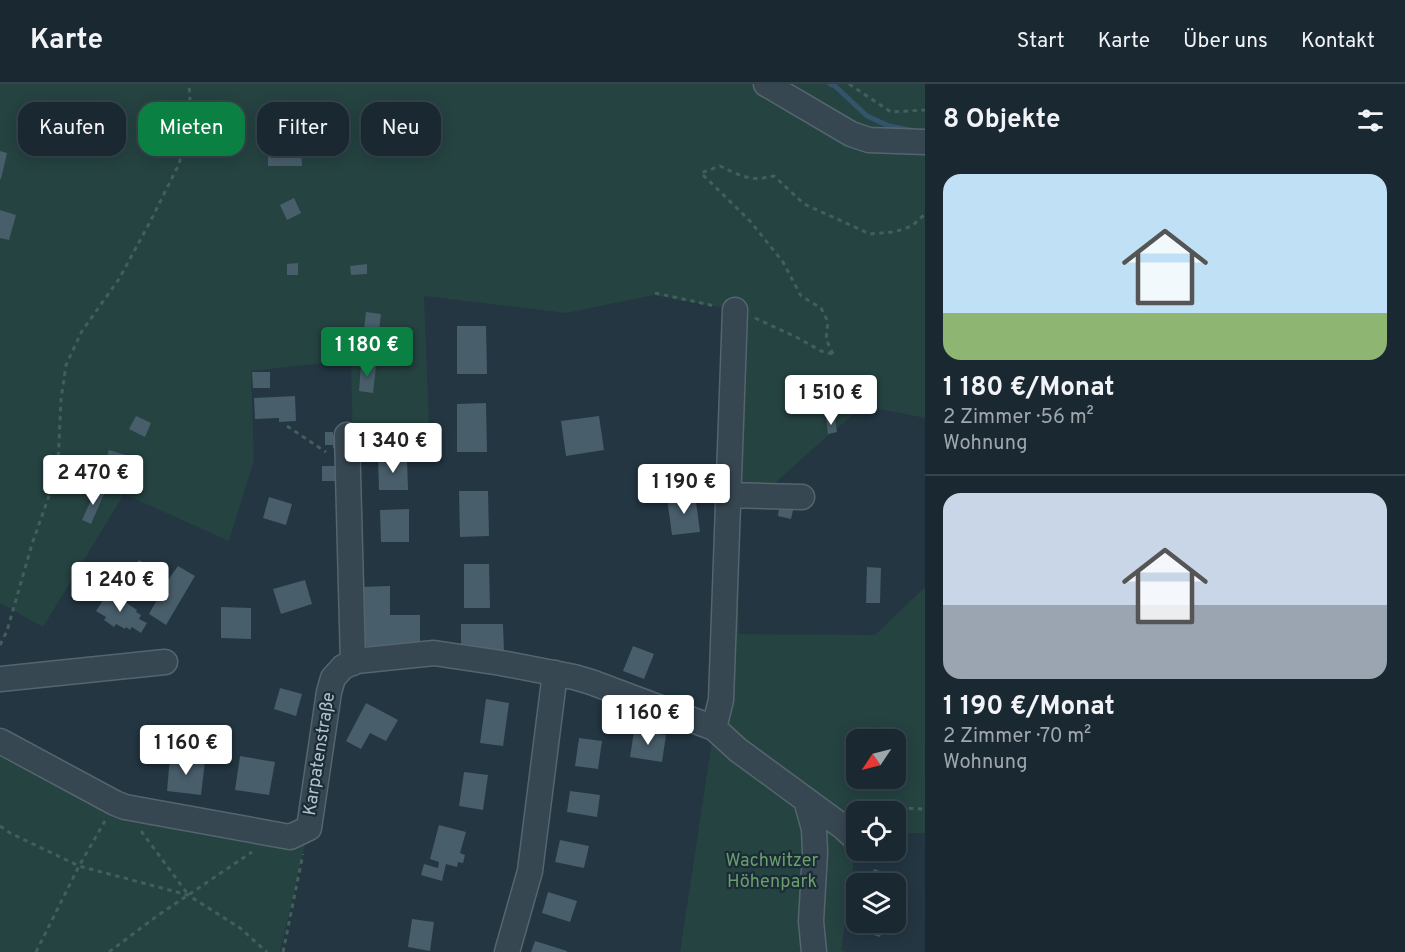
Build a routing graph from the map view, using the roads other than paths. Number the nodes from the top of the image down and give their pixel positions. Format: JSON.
{"nodes":[{"id":1,"x":766,"y":84,"type":"edge"},
{"id":2,"x":924,"y":139,"type":"edge"},
{"id":3,"x":735,"y":310,"type":"road end"},
{"id":4,"x":347,"y":435,"type":"dead end"},
{"id":5,"x":729,"y":495,"type":"junction"},
{"id":6,"x":802,"y":497,"type":"dead end"},
{"id":7,"x":165,"y":662,"type":"dead end"},
{"id":8,"x":353,"y":663,"type":"junction"},
{"id":9,"x":555,"y":674,"type":"junction"},
{"id":10,"x":0,"y":679,"type":"edge"},
{"id":11,"x":714,"y":728,"type":"junction"},
{"id":12,"x":0,"y":741,"type":"edge"},
{"id":13,"x":806,"y":800,"type":"junction"},
{"id":14,"x":846,"y":830,"type":"edge"},
{"id":15,"x":507,"y":952,"type":"edge"},
{"id":16,"x":814,"y":952,"type":"edge"}],
"edges":[{"from":1,"to":2,"type":"street"},
{"from":3,"to":5,"type":"street"},
{"from":4,"to":8,"type":"street"},
{"from":5,"to":6,"type":"street"},
{"from":5,"to":11,"type":"street"},
{"from":7,"to":10,"type":"street"},
{"from":8,"to":9,"type":"street"},
{"from":8,"to":12,"type":"street","name":"Karpatenstraße"},
{"from":9,"to":11,"type":"street"},
{"from":9,"to":15,"type":"street"},
{"from":11,"to":13,"type":"street"},
{"from":13,"to":14,"type":"street"},
{"from":13,"to":16,"type":"street"}]}
